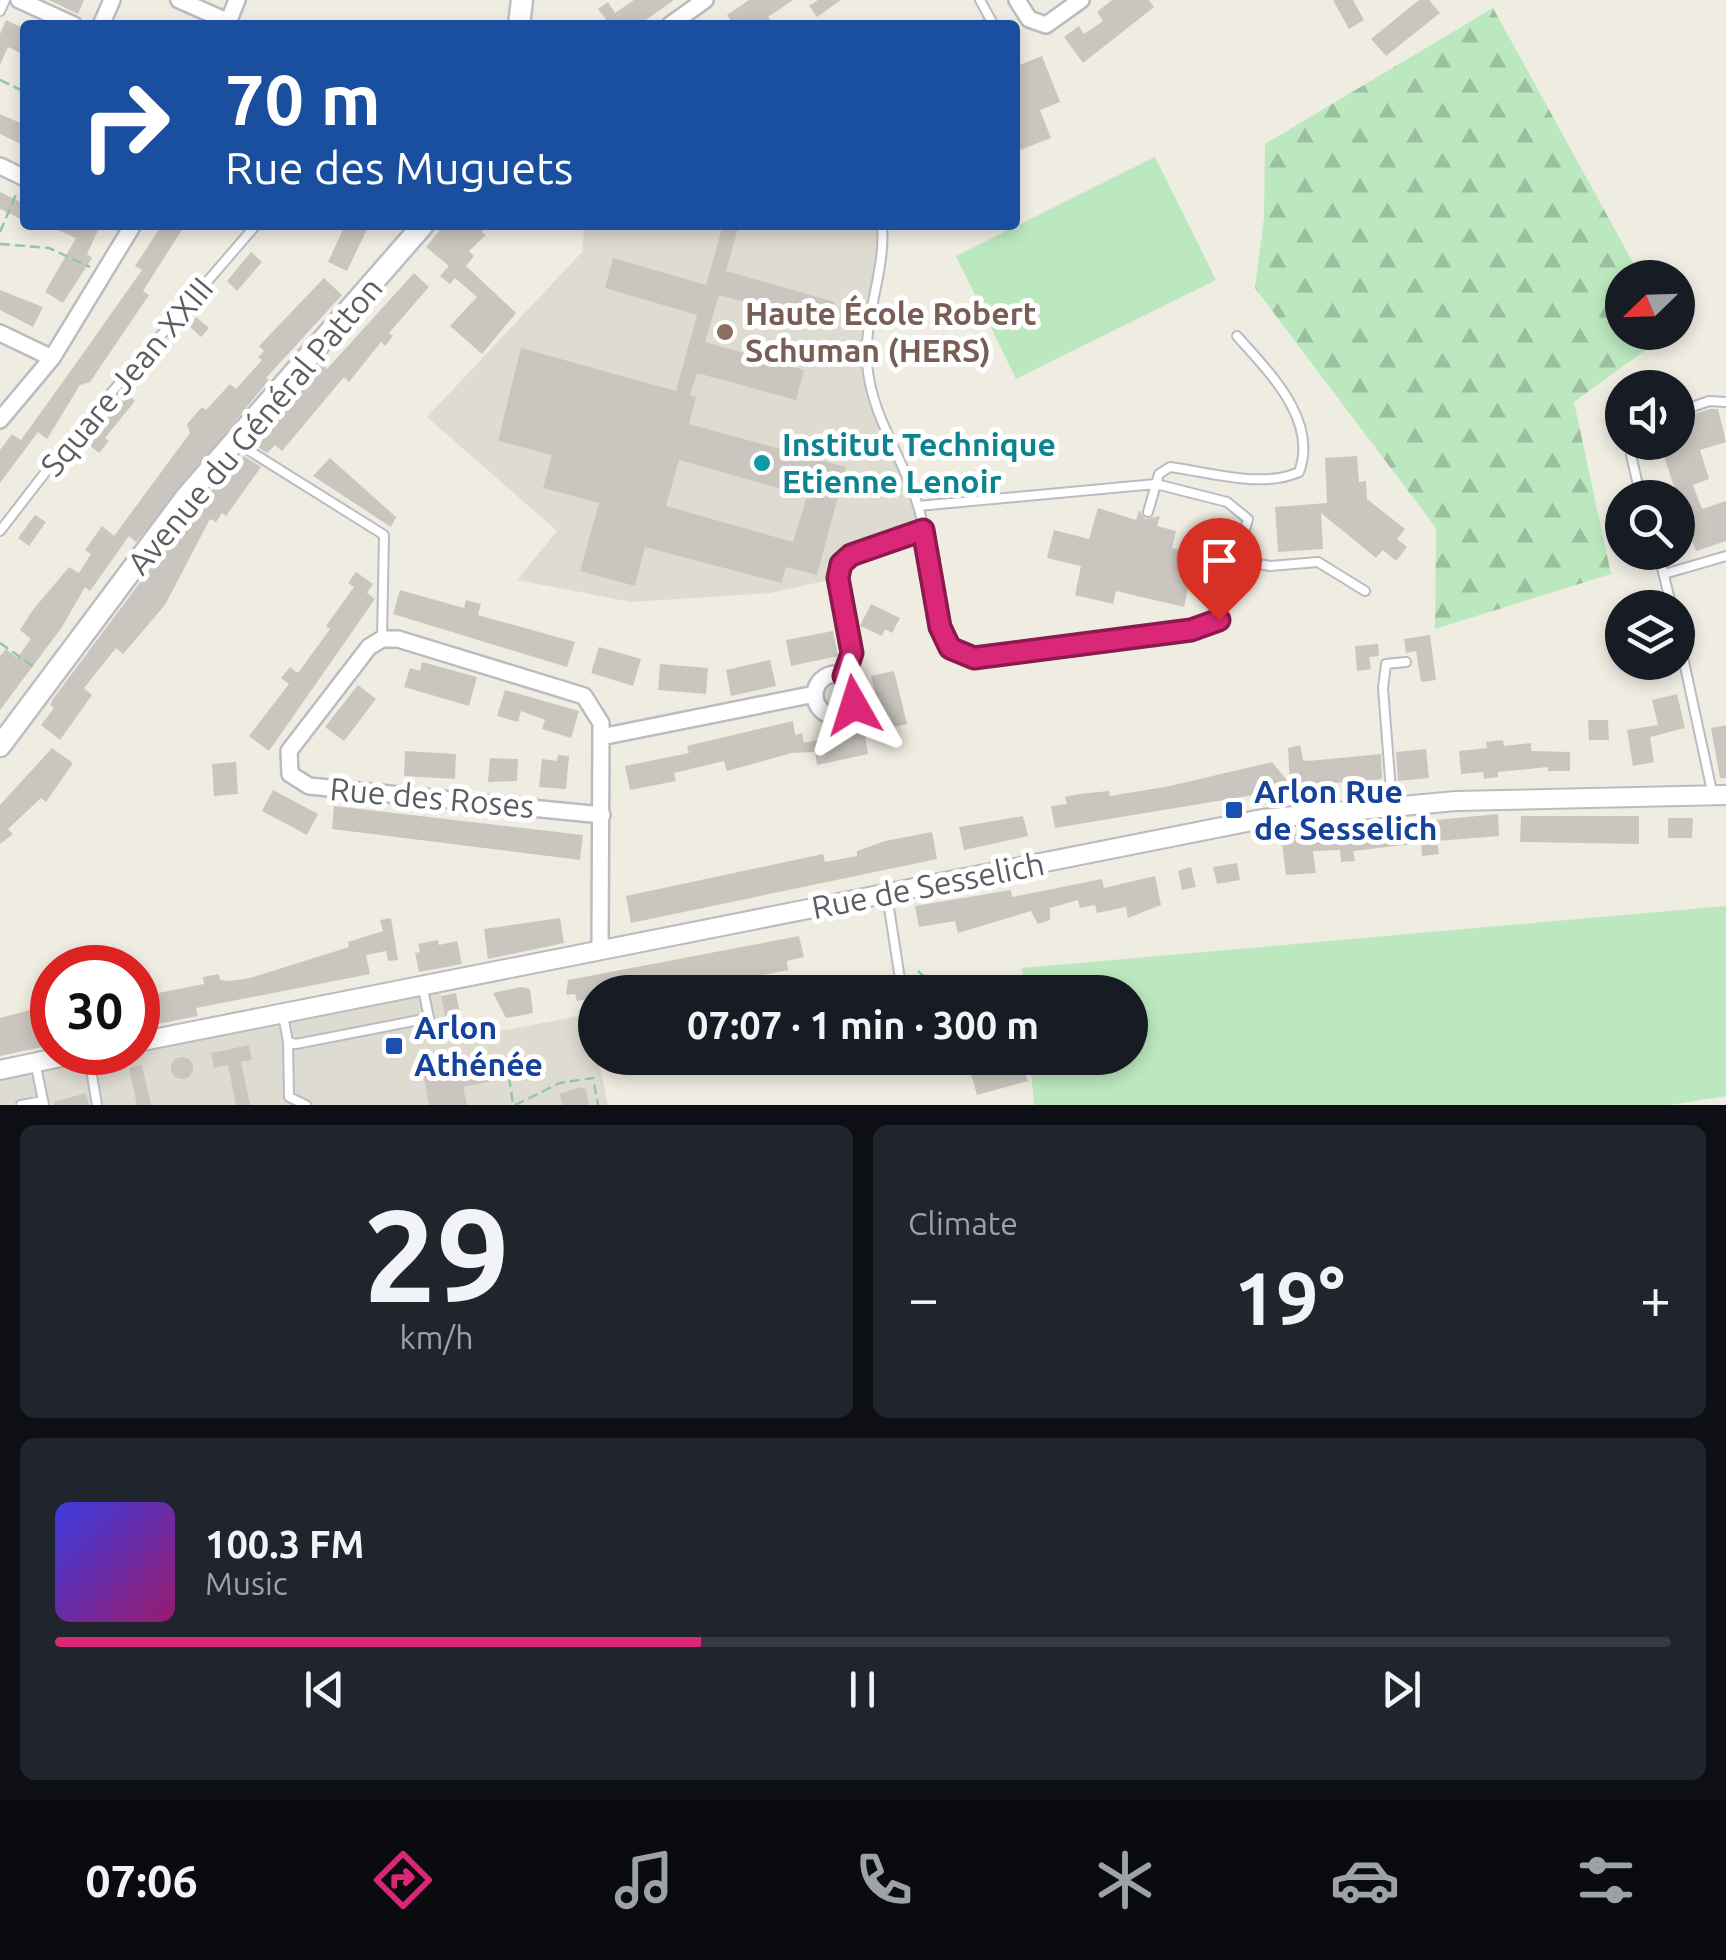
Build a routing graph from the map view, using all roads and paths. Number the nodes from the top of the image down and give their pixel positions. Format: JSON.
{"nodes":[{"id":1,"x":5,"y":0,"type":"edge"},
{"id":2,"x":19,"y":0,"type":"edge"},
{"id":3,"x":179,"y":0,"type":"edge"},
{"id":4,"x":705,"y":0,"type":"edge"},
{"id":5,"x":1017,"y":0,"type":"edge"},
{"id":6,"x":1081,"y":0,"type":"edge"},
{"id":7,"x":0,"y":12,"type":"edge"},
{"id":8,"x":63,"y":20,"type":"edge"},
{"id":9,"x":221,"y":20,"type":"edge"},
{"id":10,"x":677,"y":20,"type":"edge"},
{"id":11,"x":20,"y":187,"type":"edge"},
{"id":12,"x":128,"y":230,"type":"edge"},
{"id":13,"x":252,"y":230,"type":"edge"},
{"id":14,"x":419,"y":230,"type":"edge"},
{"id":15,"x":428,"y":230,"type":"edge"},
{"id":16,"x":883,"y":230,"type":"edge"},
{"id":17,"x":0,"y":232,"type":"edge"},
{"id":18,"x":0,"y":244,"type":"edge"},
{"id":19,"x":404,"y":252,"type":"junction"},
{"id":20,"x":105,"y":274,"type":"junction"},
{"id":21,"x":0,"y":333,"type":"edge"},
{"id":22,"x":1237,"y":336,"type":"dead end"},
{"id":23,"x":52,"y":358,"type":"junction"},
{"id":24,"x":1726,"y":402,"type":"edge"},
{"id":25,"x":1695,"y":406,"type":"edge"},
{"id":26,"x":0,"y":420,"type":"edge"},
{"id":27,"x":234,"y":441,"type":"junction"},
{"id":28,"x":1156,"y":484,"type":"junction"},
{"id":29,"x":918,"y":506,"type":"junction"},
{"id":30,"x":1148,"y":512,"type":"dead end"},
{"id":31,"x":923,"y":530,"type":"junction"},
{"id":32,"x":0,"y":531,"type":"edge"},
{"id":33,"x":1726,"y":556,"type":"edge"},
{"id":34,"x":1236,"y":560,"type":"junction"},
{"id":35,"x":1663,"y":570,"type":"edge"},
{"id":36,"x":1664,"y":574,"type":"junction"},
{"id":37,"x":1668,"y":590,"type":"edge"},
{"id":38,"x":1365,"y":591,"type":"dead end"},
{"id":39,"x":382,"y":639,"type":"junction"},
{"id":40,"x":0,"y":643,"type":"edge"},
{"id":41,"x":1406,"y":662,"type":"dead end"},
{"id":42,"x":844,"y":676,"type":"junction"},
{"id":43,"x":50,"y":679,"type":"junction"},
{"id":44,"x":1690,"y":680,"type":"edge"},
{"id":45,"x":815,"y":694,"type":"junction"},
{"id":46,"x":601,"y":737,"type":"junction"},
{"id":47,"x":0,"y":746,"type":"edge"},
{"id":48,"x":1720,"y":795,"type":"edge"},
{"id":49,"x":1392,"y":806,"type":"junction"},
{"id":50,"x":602,"y":815,"type":"junction"},
{"id":51,"x":886,"y":895,"type":"junction"},
{"id":52,"x":600,"y":950,"type":"junction"},
{"id":53,"x":918,"y":971,"type":"dead end"},
{"id":54,"x":899,"y":975,"type":"edge"},
{"id":55,"x":922,"y":975,"type":"edge"},
{"id":56,"x":422,"y":984,"type":"junction"},
{"id":57,"x":282,"y":1012,"type":"junction"},
{"id":58,"x":160,"y":1037,"type":"edge"},
{"id":59,"x":288,"y":1042,"type":"junction"},
{"id":60,"x":30,"y":1063,"type":"edge"},
{"id":61,"x":0,"y":1070,"type":"edge"},
{"id":62,"x":38,"y":1075,"type":"edge"},
{"id":63,"x":91,"y":1075,"type":"edge"},
{"id":64,"x":509,"y":1077,"type":"dead end"},
{"id":65,"x":43,"y":1103,"type":"edge"},
{"id":66,"x":21,"y":1105,"type":"edge"},
{"id":67,"x":98,"y":1105,"type":"edge"},
{"id":68,"x":306,"y":1105,"type":"edge"},
{"id":69,"x":514,"y":1105,"type":"edge"},
{"id":70,"x":598,"y":1105,"type":"edge"}],
"edges":[{"from":1,"to":7,"type":"lane"},
{"from":2,"to":8,"type":"street"},
{"from":3,"to":9,"type":"street"},
{"from":4,"to":10,"type":"street"},
{"from":5,"to":6,"type":"street"},
{"from":11,"to":17,"type":"path"},
{"from":12,"to":20,"type":"street"},
{"from":13,"to":32,"type":"lane","name":"Square Jean XXIII"},
{"from":14,"to":19,"type":"main road","name":"Avenue du Général Patton"},
{"from":15,"to":19,"type":"main road","name":"Avenue du Général Patton"},
{"from":16,"to":29,"type":"lane"},
{"from":18,"to":20,"type":"path"},
{"from":19,"to":27,"type":"main road","name":"Avenue du Général Patton"},
{"from":20,"to":23,"type":"street"},
{"from":21,"to":23,"type":"street"},
{"from":22,"to":28,"type":"lane"},
{"from":23,"to":26,"type":"street"},
{"from":24,"to":25,"type":"lane"},
{"from":27,"to":39,"type":"lane"},
{"from":27,"to":43,"type":"main road","name":"Avenue du Général Patton"},
{"from":28,"to":29,"type":"lane"},
{"from":28,"to":30,"type":"lane"},
{"from":28,"to":34,"type":"lane"},
{"from":29,"to":31,"type":"lane"},
{"from":31,"to":34,"type":"lane"},
{"from":31,"to":42,"type":"lane"},
{"from":33,"to":36,"type":"lane"},
{"from":34,"to":38,"type":"lane"},
{"from":35,"to":36,"type":"lane"},
{"from":36,"to":37,"type":"lane"},
{"from":39,"to":46,"type":"street"},
{"from":39,"to":50,"type":"street","name":"Rue des Roses"},
{"from":40,"to":43,"type":"path"},
{"from":41,"to":49,"type":"lane"},
{"from":42,"to":45,"type":"street"},
{"from":42,"to":45,"type":"street"},
{"from":43,"to":47,"type":"main road","name":"Avenue du Général Patton"},
{"from":44,"to":48,"type":"lane"},
{"from":45,"to":46,"type":"street"},
{"from":46,"to":50,"type":"street"},
{"from":48,"to":49,"type":"street","name":"Rue de Sesselich"},
{"from":49,"to":51,"type":"street","name":"Rue de Sesselich"},
{"from":50,"to":52,"type":"street"},
{"from":51,"to":52,"type":"street","name":"Rue de Sesselich"},
{"from":51,"to":54,"type":"lane"},
{"from":52,"to":56,"type":"street","name":"Rue de Sesselich"},
{"from":53,"to":55,"type":"path"},
{"from":56,"to":57,"type":"street","name":"Rue de Sesselich"},
{"from":56,"to":59,"type":"lane"},
{"from":57,"to":58,"type":"street","name":"Rue de Sesselich"},
{"from":57,"to":59,"type":"lane"},
{"from":59,"to":68,"type":"lane"},
{"from":60,"to":61,"type":"street"},
{"from":62,"to":65,"type":"lane"},
{"from":63,"to":67,"type":"lane"},
{"from":64,"to":69,"type":"path"},
{"from":65,"to":66,"type":"lane"},
{"from":69,"to":70,"type":"path"}]}
